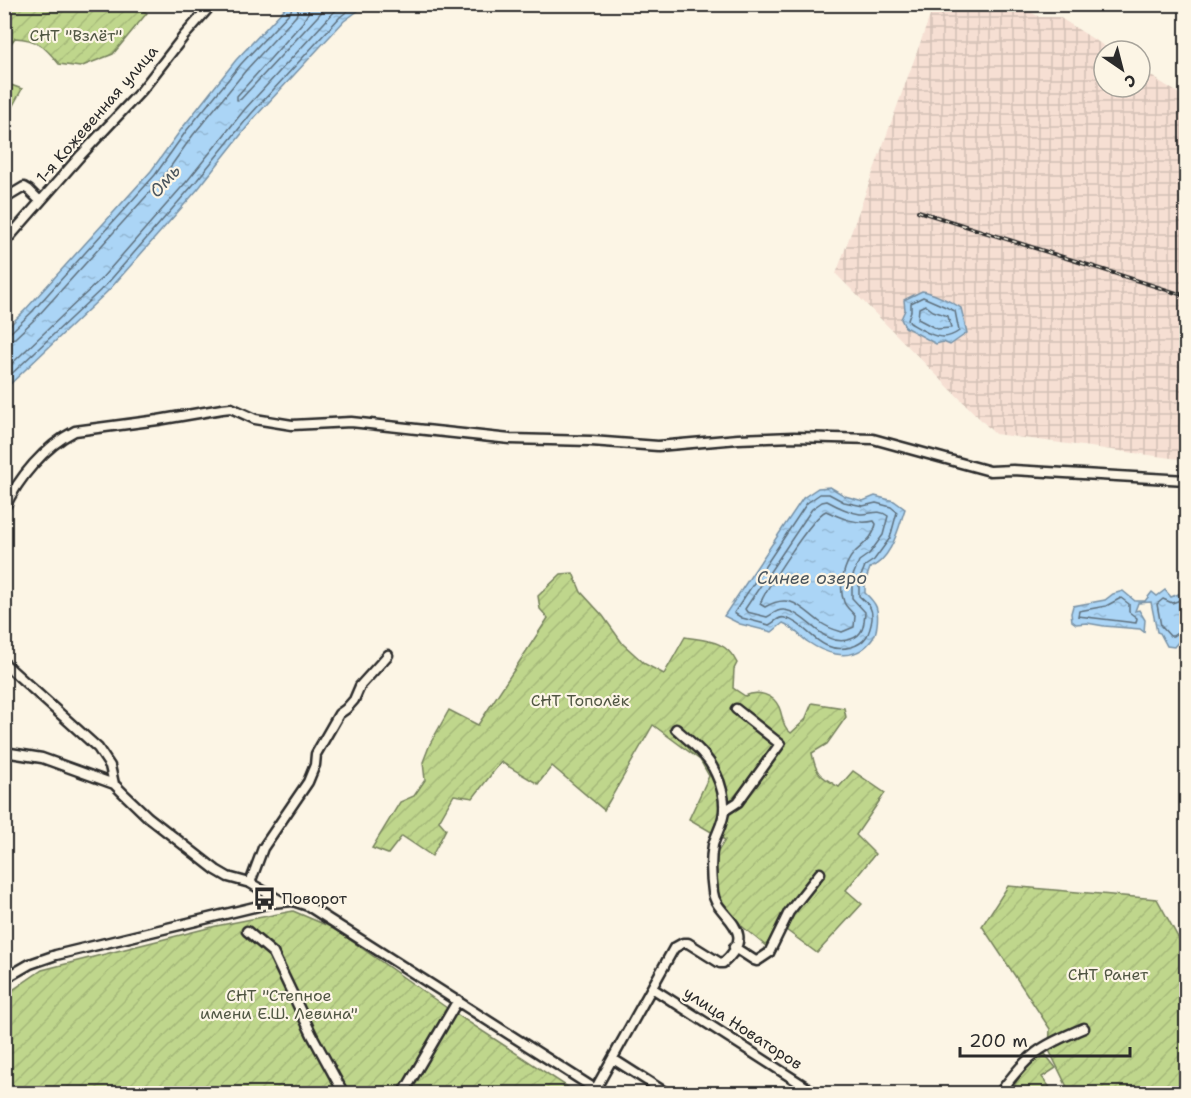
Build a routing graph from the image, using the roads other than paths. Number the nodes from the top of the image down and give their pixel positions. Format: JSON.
{"nodes":[{"id":1,"x":212,"y":4,"type":"edge"},
{"id":2,"x":4,"y":200,"type":"edge"},
{"id":3,"x":40,"y":201,"type":"junction"},
{"id":4,"x":4,"y":243,"type":"edge"},
{"id":5,"x":1186,"y":480,"type":"edge"},
{"id":6,"x":4,"y":508,"type":"edge"},
{"id":7,"x":388,"y":655,"type":"dead end"},
{"id":8,"x":4,"y":663,"type":"edge"},
{"id":9,"x":736,"y":709,"type":"dead end"},
{"id":10,"x":676,"y":729,"type":"dead end"},
{"id":11,"x":4,"y":752,"type":"edge"},
{"id":12,"x":114,"y":784,"type":"junction"},
{"id":13,"x":724,"y":811,"type":"junction"},
{"id":14,"x":820,"y":873,"type":"dead end"},
{"id":15,"x":250,"y":883,"type":"junction"},
{"id":16,"x":281,"y":901,"type":"junction"},
{"id":17,"x":247,"y":931,"type":"dead end"},
{"id":18,"x":734,"y":947,"type":"junction"},
{"id":19,"x":4,"y":979,"type":"edge"},
{"id":20,"x":652,"y":988,"type":"junction"},
{"id":21,"x":458,"y":1000,"type":"junction"},
{"id":22,"x":1084,"y":1028,"type":"dead end"},
{"id":23,"x":613,"y":1059,"type":"junction"},
{"id":24,"x":600,"y":1091,"type":"edge"},
{"id":25,"x":344,"y":1094,"type":"edge"},
{"id":26,"x":403,"y":1094,"type":"edge"},
{"id":27,"x":668,"y":1094,"type":"edge"},
{"id":28,"x":817,"y":1094,"type":"edge"},
{"id":29,"x":999,"y":1094,"type":"edge"}],
"edges":[{"from":1,"to":3,"type":"street","name":"1-я Кожевенная улица"},
{"from":2,"to":3,"type":"street"},
{"from":3,"to":4,"type":"street","name":"1-я Кожевенная улица"},
{"from":5,"to":6,"type":"street"},
{"from":7,"to":15,"type":"street"},
{"from":8,"to":12,"type":"street"},
{"from":9,"to":13,"type":"street"},
{"from":10,"to":13,"type":"street"},
{"from":11,"to":12,"type":"street"},
{"from":12,"to":15,"type":"street"},
{"from":13,"to":18,"type":"street"},
{"from":14,"to":18,"type":"street"},
{"from":15,"to":16,"type":"street"},
{"from":16,"to":19,"type":"street"},
{"from":16,"to":21,"type":"street"},
{"from":17,"to":25,"type":"street"},
{"from":18,"to":20,"type":"street"},
{"from":20,"to":23,"type":"street"},
{"from":20,"to":28,"type":"street","name":"улица Новаторов"},
{"from":21,"to":24,"type":"street"},
{"from":21,"to":26,"type":"street"},
{"from":22,"to":29,"type":"street"},
{"from":23,"to":24,"type":"street"},
{"from":23,"to":27,"type":"street"}]}
